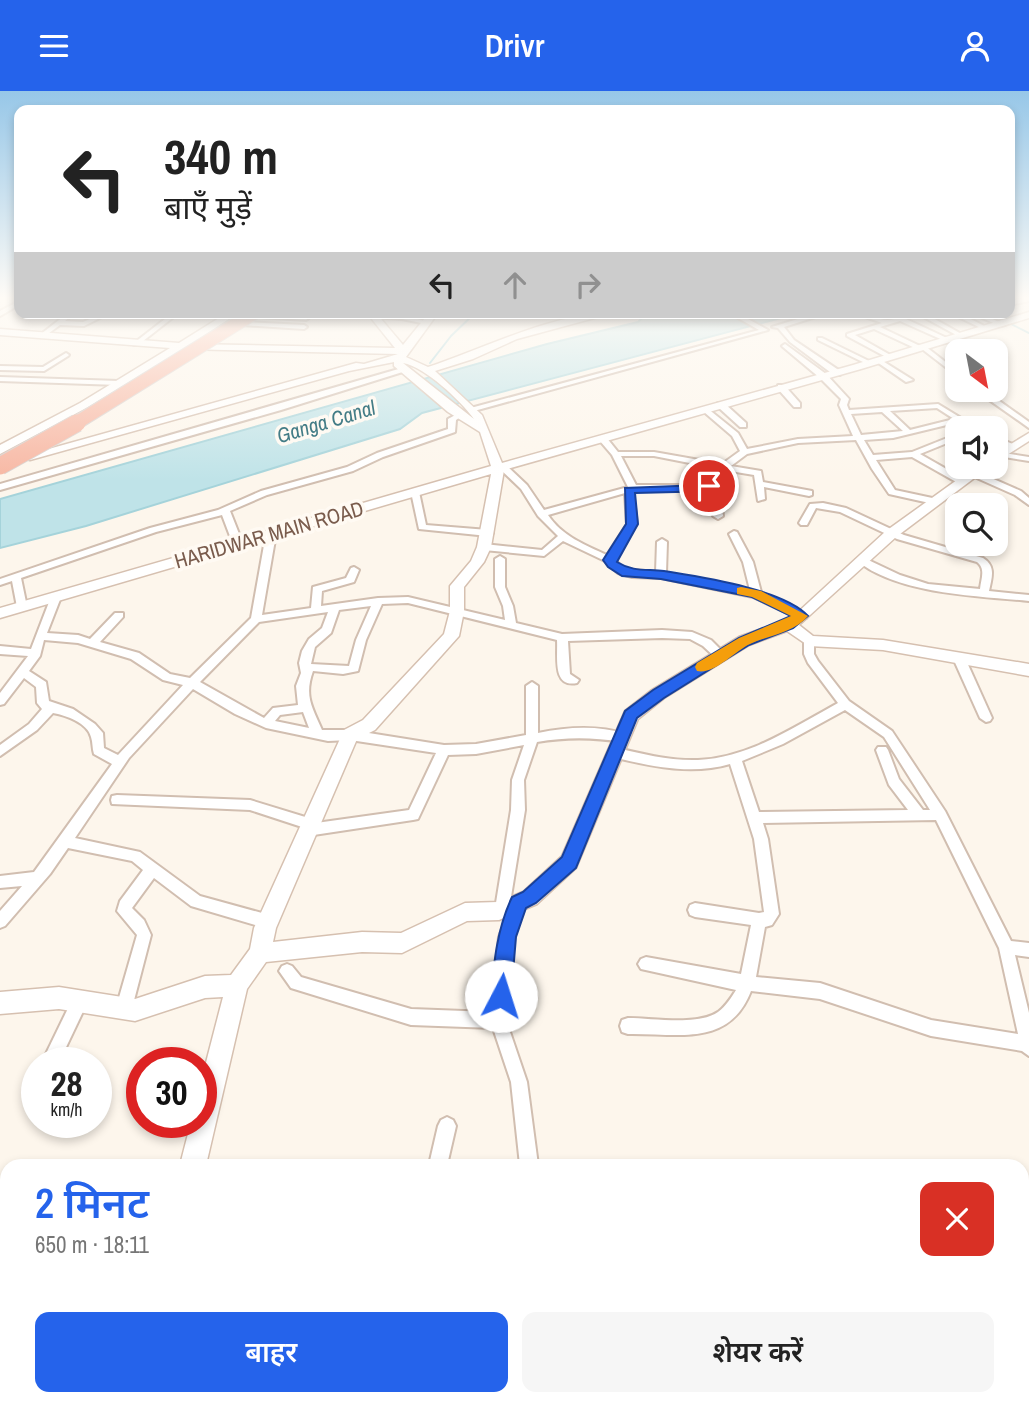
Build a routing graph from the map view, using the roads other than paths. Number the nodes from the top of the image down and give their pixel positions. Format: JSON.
{"nodes":[{"id":1,"x":60,"y":358,"type":"edge"},
{"id":2,"x":159,"y":358,"type":"edge"},
{"id":3,"x":178,"y":358,"type":"edge"},
{"id":4,"x":183,"y":358,"type":"edge"},
{"id":5,"x":190,"y":358,"type":"edge"},
{"id":6,"x":390,"y":358,"type":"edge"},
{"id":7,"x":401,"y":358,"type":"edge"},
{"id":8,"x":407,"y":358,"type":"edge"},
{"id":9,"x":466,"y":358,"type":"edge"},
{"id":10,"x":649,"y":358,"type":"edge"},
{"id":11,"x":801,"y":358,"type":"edge"},
{"id":12,"x":816,"y":358,"type":"edge"},
{"id":13,"x":873,"y":358,"type":"edge"},
{"id":14,"x":885,"y":358,"type":"edge"},
{"id":15,"x":879,"y":360,"type":"junction"},
{"id":16,"x":0,"y":368,"type":"edge"},
{"id":17,"x":427,"y":371,"type":"junction"},
{"id":18,"x":408,"y":372,"type":"junction"},
{"id":19,"x":836,"y":373,"type":"junction"},
{"id":20,"x":823,"y":376,"type":"junction"},
{"id":21,"x":0,"y":379,"type":"edge"},
{"id":22,"x":909,"y":380,"type":"dead end"},
{"id":23,"x":120,"y":383,"type":"junction"},
{"id":24,"x":781,"y":387,"type":"junction"},
{"id":25,"x":997,"y":403,"type":"edge"},
{"id":26,"x":722,"y":405,"type":"junction"},
{"id":27,"x":797,"y":405,"type":"dead end"},
{"id":28,"x":470,"y":407,"type":"junction"},
{"id":29,"x":707,"y":410,"type":"junction"},
{"id":30,"x":885,"y":411,"type":"junction"},
{"id":31,"x":456,"y":412,"type":"junction"},
{"id":32,"x":847,"y":412,"type":"junction"},
{"id":33,"x":953,"y":416,"type":"edge"},
{"id":34,"x":154,"y":422,"type":"junction"},
{"id":35,"x":945,"y":423,"type":"edge"},
{"id":36,"x":743,"y":425,"type":"dead end"},
{"id":37,"x":1029,"y":426,"type":"edge"},
{"id":38,"x":482,"y":430,"type":"junction"},
{"id":39,"x":908,"y":432,"type":"junction"},
{"id":40,"x":1029,"y":436,"type":"edge"},
{"id":41,"x":858,"y":437,"type":"junction"},
{"id":42,"x":603,"y":439,"type":"junction"},
{"id":43,"x":945,"y":446,"type":"edge"},
{"id":44,"x":1008,"y":450,"type":"edge"},
{"id":45,"x":744,"y":452,"type":"junction"},
{"id":46,"x":0,"y":453,"type":"edge"},
{"id":47,"x":616,"y":454,"type":"junction"},
{"id":48,"x":913,"y":454,"type":"junction"},
{"id":49,"x":1008,"y":454,"type":"edge"},
{"id":50,"x":872,"y":458,"type":"junction"},
{"id":51,"x":1029,"y":459,"type":"edge"},
{"id":52,"x":945,"y":465,"type":"edge"},
{"id":53,"x":0,"y":466,"type":"edge"},
{"id":54,"x":719,"y":466,"type":"junction"},
{"id":55,"x":501,"y":468,"type":"junction"},
{"id":56,"x":0,"y":473,"type":"edge"},
{"id":57,"x":965,"y":479,"type":"edge"},
{"id":58,"x":984,"y":479,"type":"edge"},
{"id":59,"x":761,"y":484,"type":"junction"},
{"id":60,"x":0,"y":487,"type":"edge"},
{"id":61,"x":712,"y":488,"type":"junction"},
{"id":62,"x":631,"y":489,"type":"junction"},
{"id":63,"x":415,"y":492,"type":"junction"},
{"id":64,"x":809,"y":493,"type":"dead end"},
{"id":65,"x":761,"y":499,"type":"dead end"},
{"id":66,"x":934,"y":501,"type":"junction"},
{"id":67,"x":1029,"y":502,"type":"edge"},
{"id":68,"x":225,"y":510,"type":"junction"},
{"id":69,"x":541,"y":514,"type":"junction"},
{"id":70,"x":718,"y":516,"type":"dead end"},
{"id":71,"x":804,"y":523,"type":"dead end"},
{"id":72,"x":271,"y":534,"type":"junction"},
{"id":73,"x":734,"y":534,"type":"dead end"},
{"id":74,"x":891,"y":534,"type":"junction"},
{"id":75,"x":563,"y":536,"type":"junction"},
{"id":76,"x":486,"y":540,"type":"junction"},
{"id":77,"x":662,"y":542,"type":"dead end"},
{"id":78,"x":238,"y":544,"type":"junction"},
{"id":79,"x":500,"y":559,"type":"dead end"},
{"id":80,"x":861,"y":559,"type":"junction"},
{"id":81,"x":610,"y":560,"type":"junction"},
{"id":82,"x":354,"y":570,"type":"dead end"},
{"id":83,"x":661,"y":575,"type":"junction"},
{"id":84,"x":16,"y":577,"type":"junction"},
{"id":85,"x":0,"y":582,"type":"edge"},
{"id":86,"x":984,"y":593,"type":"junction"},
{"id":87,"x":756,"y":594,"type":"junction"},
{"id":88,"x":56,"y":597,"type":"junction"},
{"id":89,"x":378,"y":601,"type":"junction"},
{"id":90,"x":1027,"y":601,"type":"edge"},
{"id":91,"x":22,"y":607,"type":"junction"},
{"id":92,"x":335,"y":607,"type":"junction"},
{"id":93,"x":316,"y":610,"type":"junction"},
{"id":94,"x":457,"y":611,"type":"junction"},
{"id":95,"x":0,"y":613,"type":"edge"},
{"id":96,"x":119,"y":615,"type":"dead end"},
{"id":97,"x":256,"y":619,"type":"junction"},
{"id":98,"x":795,"y":620,"type":"junction"},
{"id":99,"x":511,"y":624,"type":"junction"},
{"id":100,"x":40,"y":636,"type":"junction"},
{"id":101,"x":562,"y":638,"type":"junction"},
{"id":102,"x":809,"y":641,"type":"junction"},
{"id":103,"x":92,"y":643,"type":"junction"},
{"id":104,"x":0,"y":650,"type":"edge"},
{"id":105,"x":36,"y":653,"type":"junction"},
{"id":106,"x":721,"y":656,"type":"junction"},
{"id":107,"x":959,"y":658,"type":"junction"},
{"id":108,"x":305,"y":670,"type":"junction"},
{"id":109,"x":1029,"y":670,"type":"edge"},
{"id":110,"x":23,"y":673,"type":"junction"},
{"id":111,"x":573,"y":680,"type":"dead end"},
{"id":112,"x":192,"y":683,"type":"junction"},
{"id":113,"x":532,"y":686,"type":"dead end"},
{"id":114,"x":0,"y":701,"type":"edge"},
{"id":115,"x":305,"y":704,"type":"junction"},
{"id":116,"x":845,"y":704,"type":"junction"},
{"id":117,"x":50,"y":708,"type":"junction"},
{"id":118,"x":986,"y":718,"type":"dead end"},
{"id":119,"x":266,"y":724,"type":"junction"},
{"id":120,"x":318,"y":734,"type":"junction"},
{"id":121,"x":350,"y":735,"type":"junction"},
{"id":122,"x":532,"y":738,"type":"junction"},
{"id":123,"x":619,"y":745,"type":"junction"},
{"id":124,"x":444,"y":750,"type":"junction"},
{"id":125,"x":881,"y":750,"type":"dead end"},
{"id":126,"x":0,"y":751,"type":"edge"},
{"id":127,"x":735,"y":759,"type":"junction"},
{"id":128,"x":120,"y":762,"type":"junction"},
{"id":129,"x":117,"y":800,"type":"dead end"},
{"id":130,"x":920,"y":815,"type":"junction"},
{"id":131,"x":940,"y":815,"type":"junction"},
{"id":132,"x":754,"y":818,"type":"junction"},
{"id":133,"x":309,"y":827,"type":"junction"},
{"id":134,"x":64,"y":842,"type":"junction"},
{"id":135,"x":153,"y":868,"type":"junction"},
{"id":136,"x":38,"y":878,"type":"junction"},
{"id":137,"x":0,"y":882,"type":"edge"},
{"id":138,"x":510,"y":906,"type":"junction"},
{"id":139,"x":695,"y":910,"type":"dead end"},
{"id":140,"x":759,"y":920,"type":"junction"},
{"id":141,"x":0,"y":921,"type":"edge"},
{"id":142,"x":268,"y":922,"type":"junction"},
{"id":143,"x":1006,"y":947,"type":"junction"},
{"id":144,"x":1029,"y":950,"type":"edge"},
{"id":145,"x":260,"y":953,"type":"junction"},
{"id":146,"x":646,"y":964,"type":"dead end"},
{"id":147,"x":287,"y":971,"type":"dead end"},
{"id":148,"x":747,"y":983,"type":"junction"},
{"id":149,"x":237,"y":985,"type":"junction"},
{"id":150,"x":80,"y":1001,"type":"junction"},
{"id":151,"x":0,"y":1003,"type":"edge"},
{"id":152,"x":124,"y":1008,"type":"junction"},
{"id":153,"x":498,"y":1020,"type":"junction"},
{"id":154,"x":628,"y":1026,"type":"dead end"},
{"id":155,"x":1028,"y":1046,"type":"edge"},
{"id":156,"x":57,"y":1047,"type":"edge"},
{"id":157,"x":447,"y":1126,"type":"dead end"},
{"id":158,"x":194,"y":1159,"type":"edge"},
{"id":159,"x":439,"y":1159,"type":"edge"},
{"id":160,"x":528,"y":1159,"type":"edge"}],
"edges":[{"from":1,"to":16,"type":"street"},
{"from":2,"to":23,"type":"street"},
{"from":3,"to":46,"type":"highway"},
{"from":4,"to":53,"type":"highway","bridge":true},
{"from":5,"to":34,"type":"street"},
{"from":6,"to":34,"type":"street"},
{"from":7,"to":18,"type":"street"},
{"from":8,"to":17,"type":"street"},
{"from":9,"to":17,"type":"street"},
{"from":10,"to":28,"type":"street"},
{"from":11,"to":20,"type":"street"},
{"from":12,"to":19,"type":"street"},
{"from":13,"to":15,"type":"street"},
{"from":14,"to":15,"type":"street","name":"HARIDWAR MAIN ROAD"},
{"from":15,"to":19,"type":"street","name":"HARIDWAR MAIN ROAD"},
{"from":15,"to":22,"type":"street"},
{"from":17,"to":28,"type":"street"},
{"from":18,"to":31,"type":"street"},
{"from":18,"to":60,"type":"street"},
{"from":19,"to":20,"type":"street","name":"HARIDWAR MAIN ROAD"},
{"from":20,"to":24,"type":"street","name":"HARIDWAR MAIN ROAD"},
{"from":20,"to":32,"type":"street"},
{"from":21,"to":23,"type":"street"},
{"from":23,"to":46,"type":"street"},
{"from":24,"to":26,"type":"street","name":"HARIDWAR MAIN ROAD"},
{"from":24,"to":27,"type":"street"},
{"from":25,"to":37,"type":"street"},
{"from":26,"to":29,"type":"street","name":"HARIDWAR MAIN ROAD"},
{"from":26,"to":36,"type":"street"},
{"from":28,"to":38,"type":"street"},
{"from":29,"to":42,"type":"street","name":"HARIDWAR MAIN ROAD"},
{"from":29,"to":45,"type":"street"},
{"from":30,"to":32,"type":"street"},
{"from":30,"to":33,"type":"street"},
{"from":30,"to":39,"type":"street"},
{"from":31,"to":38,"type":"street"},
{"from":31,"to":68,"type":"street"},
{"from":32,"to":41,"type":"street"},
{"from":34,"to":53,"type":"street","bridge":true},
{"from":34,"to":56,"type":"street"},
{"from":35,"to":39,"type":"street"},
{"from":38,"to":55,"type":"street"},
{"from":39,"to":41,"type":"street"},
{"from":40,"to":44,"type":"street"},
{"from":41,"to":45,"type":"street"},
{"from":41,"to":50,"type":"street"},
{"from":42,"to":47,"type":"street"},
{"from":42,"to":55,"type":"street","name":"HARIDWAR MAIN ROAD"},
{"from":43,"to":48,"type":"street"},
{"from":45,"to":54,"type":"street"},
{"from":47,"to":54,"type":"street"},
{"from":47,"to":62,"type":"street"},
{"from":48,"to":50,"type":"street"},
{"from":48,"to":52,"type":"street"},
{"from":49,"to":51,"type":"street"},
{"from":50,"to":66,"type":"street"},
{"from":54,"to":59,"type":"street"},
{"from":54,"to":61,"type":"street"},
{"from":55,"to":63,"type":"street","name":"HARIDWAR MAIN ROAD"},
{"from":55,"to":69,"type":"street"},
{"from":55,"to":76,"type":"street"},
{"from":57,"to":66,"type":"street"},
{"from":58,"to":67,"type":"street"},
{"from":59,"to":64,"type":"street"},
{"from":59,"to":65,"type":"street"},
{"from":61,"to":62,"type":"street"},
{"from":61,"to":70,"type":"street"},
{"from":62,"to":69,"type":"street"},
{"from":62,"to":81,"type":"street"},
{"from":63,"to":72,"type":"street","name":"HARIDWAR MAIN ROAD"},
{"from":63,"to":76,"type":"street"},
{"from":66,"to":74,"type":"street"},
{"from":68,"to":78,"type":"street"},
{"from":68,"to":84,"type":"street"},
{"from":69,"to":75,"type":"street"},
{"from":71,"to":74,"type":"street"},
{"from":72,"to":78,"type":"street","name":"HARIDWAR MAIN ROAD"},
{"from":72,"to":97,"type":"street"},
{"from":73,"to":87,"type":"street"},
{"from":74,"to":80,"type":"street"},
{"from":74,"to":86,"type":"street"},
{"from":75,"to":76,"type":"street"},
{"from":75,"to":81,"type":"street"},
{"from":76,"to":94,"type":"street"},
{"from":77,"to":83,"type":"street"},
{"from":78,"to":88,"type":"street","name":"HARIDWAR MAIN ROAD"},
{"from":79,"to":99,"type":"street"},
{"from":80,"to":86,"type":"street"},
{"from":80,"to":98,"type":"street"},
{"from":81,"to":83,"type":"street"},
{"from":82,"to":93,"type":"street"},
{"from":83,"to":87,"type":"street"},
{"from":84,"to":85,"type":"street"},
{"from":84,"to":91,"type":"street"},
{"from":86,"to":90,"type":"street"},
{"from":87,"to":98,"type":"street"},
{"from":88,"to":91,"type":"street","name":"HARIDWAR MAIN ROAD"},
{"from":88,"to":100,"type":"street"},
{"from":89,"to":92,"type":"street"},
{"from":89,"to":94,"type":"street"},
{"from":89,"to":108,"type":"street"},
{"from":91,"to":95,"type":"street","name":"HARIDWAR MAIN ROAD"},
{"from":92,"to":93,"type":"street"},
{"from":92,"to":108,"type":"street"},
{"from":93,"to":97,"type":"street"},
{"from":94,"to":99,"type":"street"},
{"from":94,"to":121,"type":"street"},
{"from":96,"to":103,"type":"street"},
{"from":97,"to":112,"type":"street"},
{"from":98,"to":102,"type":"street"},
{"from":98,"to":106,"type":"street"},
{"from":99,"to":101,"type":"street"},
{"from":100,"to":103,"type":"street"},
{"from":100,"to":105,"type":"street"},
{"from":101,"to":106,"type":"street"},
{"from":101,"to":111,"type":"street"},
{"from":102,"to":107,"type":"street"},
{"from":102,"to":116,"type":"street"},
{"from":103,"to":112,"type":"street"},
{"from":104,"to":105,"type":"street"},
{"from":105,"to":110,"type":"street"},
{"from":106,"to":123,"type":"street"},
{"from":107,"to":109,"type":"street"},
{"from":107,"to":118,"type":"street"},
{"from":108,"to":115,"type":"street"},
{"from":110,"to":114,"type":"street"},
{"from":110,"to":117,"type":"street"},
{"from":112,"to":119,"type":"street"},
{"from":112,"to":128,"type":"street"},
{"from":113,"to":122,"type":"street"},
{"from":115,"to":119,"type":"street"},
{"from":115,"to":120,"type":"street"},
{"from":116,"to":127,"type":"street"},
{"from":116,"to":131,"type":"street"},
{"from":117,"to":126,"type":"street"},
{"from":117,"to":128,"type":"street"},
{"from":119,"to":120,"type":"street"},
{"from":120,"to":121,"type":"street"},
{"from":121,"to":124,"type":"street"},
{"from":121,"to":133,"type":"street"},
{"from":122,"to":123,"type":"street"},
{"from":122,"to":124,"type":"street"},
{"from":122,"to":138,"type":"street"},
{"from":123,"to":127,"type":"street"},
{"from":123,"to":138,"type":"street"},
{"from":124,"to":133,"type":"street"},
{"from":125,"to":130,"type":"street"},
{"from":127,"to":132,"type":"street"},
{"from":128,"to":134,"type":"street"},
{"from":129,"to":133,"type":"street"},
{"from":130,"to":131,"type":"street"},
{"from":130,"to":132,"type":"street"},
{"from":131,"to":143,"type":"street"},
{"from":132,"to":140,"type":"street"},
{"from":133,"to":142,"type":"street"},
{"from":134,"to":135,"type":"street"},
{"from":134,"to":136,"type":"street"},
{"from":135,"to":142,"type":"street"},
{"from":135,"to":152,"type":"street"},
{"from":136,"to":137,"type":"street"},
{"from":136,"to":141,"type":"street"},
{"from":138,"to":145,"type":"street"},
{"from":138,"to":153,"type":"street"},
{"from":139,"to":140,"type":"street"},
{"from":140,"to":148,"type":"street"},
{"from":142,"to":145,"type":"street"},
{"from":143,"to":144,"type":"street"},
{"from":143,"to":155,"type":"street"},
{"from":145,"to":149,"type":"street"},
{"from":146,"to":148,"type":"street"},
{"from":147,"to":153,"type":"street"},
{"from":148,"to":154,"type":"street"},
{"from":148,"to":155,"type":"street"},
{"from":149,"to":152,"type":"street"},
{"from":149,"to":158,"type":"street"},
{"from":150,"to":151,"type":"street"},
{"from":150,"to":152,"type":"street"},
{"from":150,"to":156,"type":"street"},
{"from":153,"to":160,"type":"street"},
{"from":157,"to":159,"type":"street"}]}
